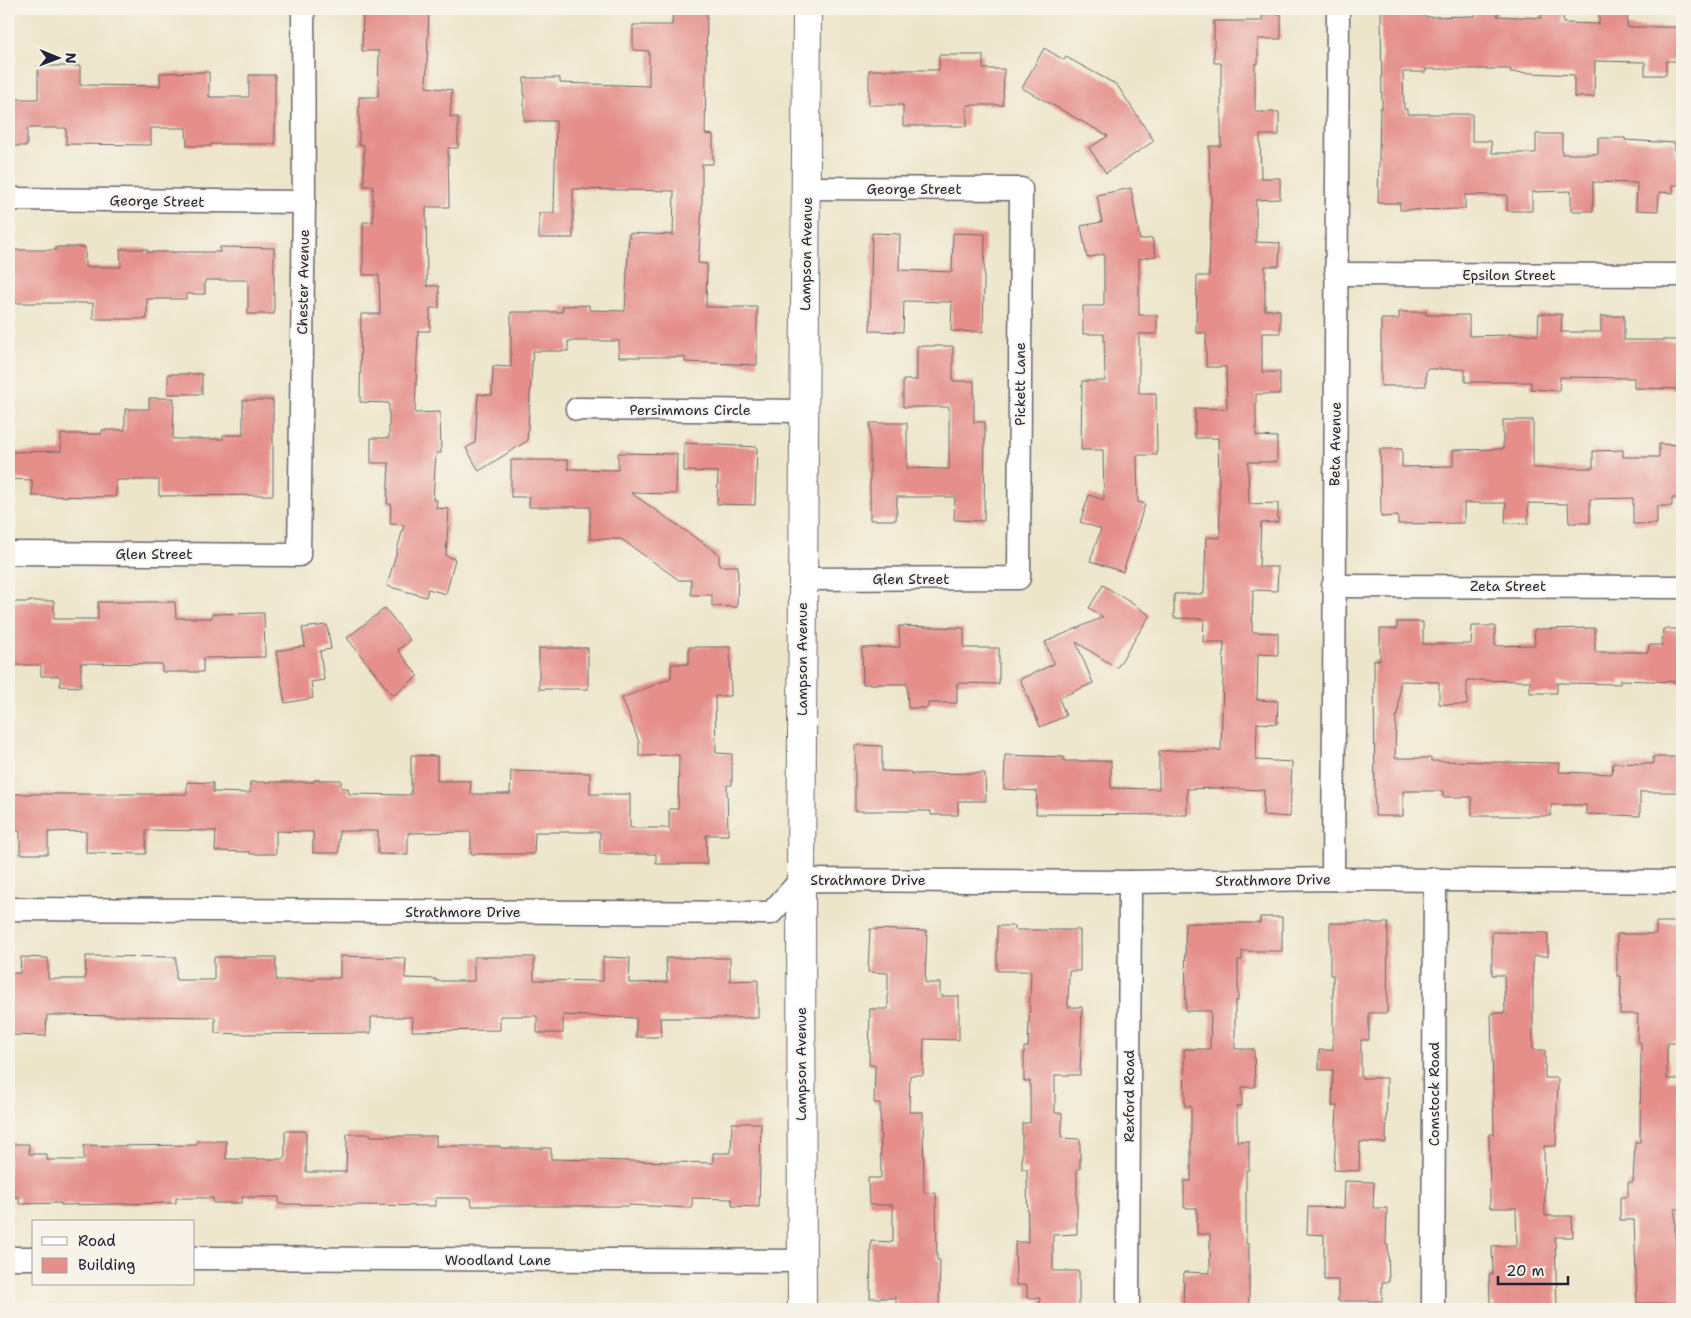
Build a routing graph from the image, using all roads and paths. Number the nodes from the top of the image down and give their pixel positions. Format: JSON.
{"nodes":[{"id":1,"x":303,"y":9,"type":"edge"},
{"id":2,"x":807,"y":9,"type":"edge"},
{"id":3,"x":1338,"y":9,"type":"edge"},
{"id":4,"x":807,"y":188,"type":"junction"},
{"id":5,"x":1021,"y":189,"type":"joint"},
{"id":6,"x":9,"y":199,"type":"edge"},
{"id":7,"x":304,"y":202,"type":"junction"},
{"id":8,"x":1336,"y":274,"type":"junction"},
{"id":9,"x":1682,"y":275,"type":"edge"},
{"id":10,"x":577,"y":409,"type":"dead end"},
{"id":11,"x":804,"y":411,"type":"junction"},
{"id":12,"x":9,"y":553,"type":"edge"},
{"id":13,"x":299,"y":554,"type":"joint"},
{"id":14,"x":802,"y":578,"type":"junction"},
{"id":15,"x":1019,"y":578,"type":"joint"},
{"id":16,"x":1333,"y":586,"type":"junction"},
{"id":17,"x":1682,"y":587,"type":"edge"},
{"id":18,"x":1332,"y":878,"type":"junction"},
{"id":19,"x":1435,"y":879,"type":"junction"},
{"id":20,"x":801,"y":880,"type":"junction"},
{"id":21,"x":1130,"y":882,"type":"junction"},
{"id":22,"x":1682,"y":882,"type":"edge"},
{"id":23,"x":9,"y":909,"type":"edge"},
{"id":24,"x":9,"y":1258,"type":"edge"},
{"id":25,"x":32,"y":1258,"type":"edge"},
{"id":26,"x":195,"y":1258,"type":"edge"},
{"id":27,"x":802,"y":1261,"type":"junction"},
{"id":28,"x":802,"y":1309,"type":"edge"},
{"id":29,"x":1128,"y":1309,"type":"edge"},
{"id":30,"x":1433,"y":1309,"type":"edge"}],
"edges":[{"from":1,"to":7,"type":"street","name":"Chester Avenue"},
{"from":2,"to":4,"type":"street","name":"Lampson Avenue"},
{"from":3,"to":8,"type":"street","name":"Beta Avenue"},
{"from":4,"to":5,"type":"street","name":"George Street"},
{"from":4,"to":11,"type":"street","name":"Lampson Avenue"},
{"from":5,"to":15,"type":"street","name":"Pickett Lane"},
{"from":6,"to":7,"type":"street","name":"George Street"},
{"from":7,"to":13,"type":"street","name":"Chester Avenue"},
{"from":8,"to":9,"type":"street","name":"Epsilon Street"},
{"from":8,"to":16,"type":"street","name":"Beta Avenue"},
{"from":10,"to":11,"type":"street","name":"Persimmons Circle"},
{"from":11,"to":14,"type":"street","name":"Lampson Avenue"},
{"from":12,"to":13,"type":"street","name":"Glen Street"},
{"from":14,"to":15,"type":"street","name":"Glen Street"},
{"from":14,"to":20,"type":"street","name":"Lampson Avenue"},
{"from":16,"to":17,"type":"street","name":"Zeta Street"},
{"from":16,"to":18,"type":"street","name":"Beta Avenue"},
{"from":18,"to":19,"type":"street","name":"Strathmore Drive"},
{"from":18,"to":21,"type":"street","name":"Strathmore Drive"},
{"from":19,"to":22,"type":"street","name":"Strathmore Drive"},
{"from":19,"to":30,"type":"street","name":"Comstock Road"},
{"from":20,"to":21,"type":"street","name":"Strathmore Drive"},
{"from":20,"to":23,"type":"street","name":"Strathmore Drive"},
{"from":20,"to":27,"type":"street","name":"Lampson Avenue"},
{"from":21,"to":29,"type":"street","name":"Rexford Road"},
{"from":24,"to":25,"type":"street"},
{"from":26,"to":27,"type":"street","name":"Woodland Lane"},
{"from":27,"to":28,"type":"street","name":"Lampson Avenue"}]}
